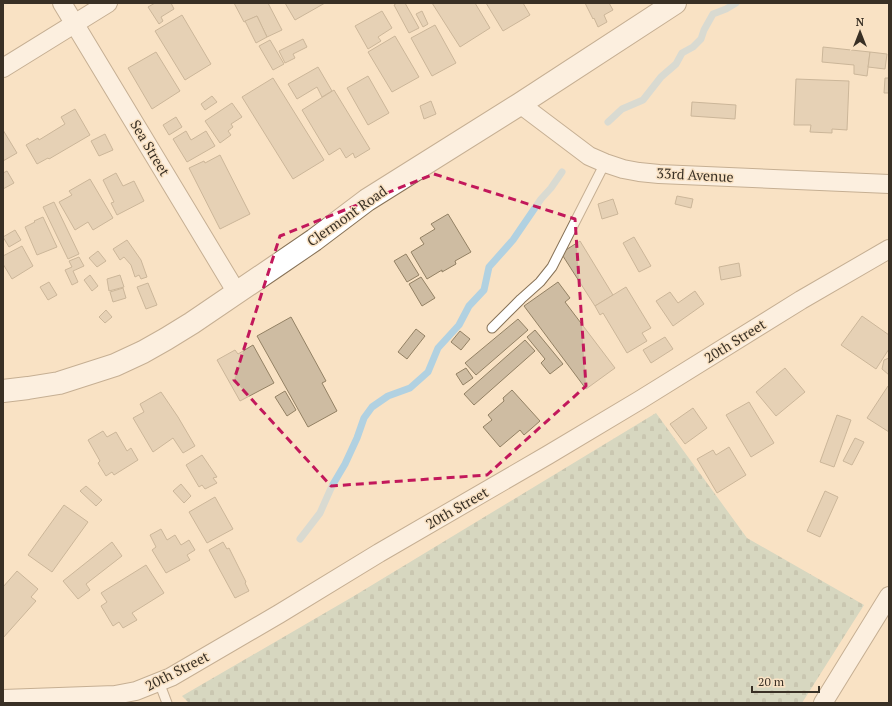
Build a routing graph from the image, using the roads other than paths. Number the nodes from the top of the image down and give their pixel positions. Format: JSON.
{"nodes":[{"id":1,"x":62,"y":3,"type":"edge"},
{"id":2,"x":108,"y":3,"type":"edge"},
{"id":3,"x":675,"y":3,"type":"edge"},
{"id":4,"x":74,"y":23,"type":"junction"},
{"id":5,"x":3,"y":68,"type":"edge"},
{"id":6,"x":520,"y":104,"type":"junction"},
{"id":7,"x":605,"y":163,"type":"junction"},
{"id":8,"x":889,"y":184,"type":"edge"},
{"id":9,"x":889,"y":249,"type":"edge"},
{"id":10,"x":237,"y":293,"type":"junction"},
{"id":11,"x":492,"y":328,"type":"dead end"},
{"id":12,"x":3,"y":390,"type":"edge"},
{"id":13,"x":889,"y":596,"type":"edge"},
{"id":14,"x":159,"y":682,"type":"junction"},
{"id":15,"x":3,"y":698,"type":"edge"},
{"id":16,"x":167,"y":703,"type":"edge"},
{"id":17,"x":823,"y":703,"type":"edge"}],
"edges":[{"from":1,"to":4,"type":"street","name":"Sea Street"},
{"from":2,"to":4,"type":"street"},
{"from":3,"to":6,"type":"street","name":"Clermont Road"},
{"from":4,"to":5,"type":"street"},
{"from":4,"to":10,"type":"street","name":"Sea Street"},
{"from":6,"to":7,"type":"street","name":"33rd Avenue"},
{"from":6,"to":10,"type":"street","name":"Clermont Road"},
{"from":7,"to":8,"type":"street","name":"33rd Avenue"},
{"from":7,"to":11,"type":"lane"},
{"from":9,"to":14,"type":"street","name":"20th Street"},
{"from":10,"to":12,"type":"street","name":"Clermont Road"},
{"from":13,"to":17,"type":"street"},
{"from":14,"to":15,"type":"street","name":"20th Street"},
{"from":14,"to":16,"type":"lane"}]}
